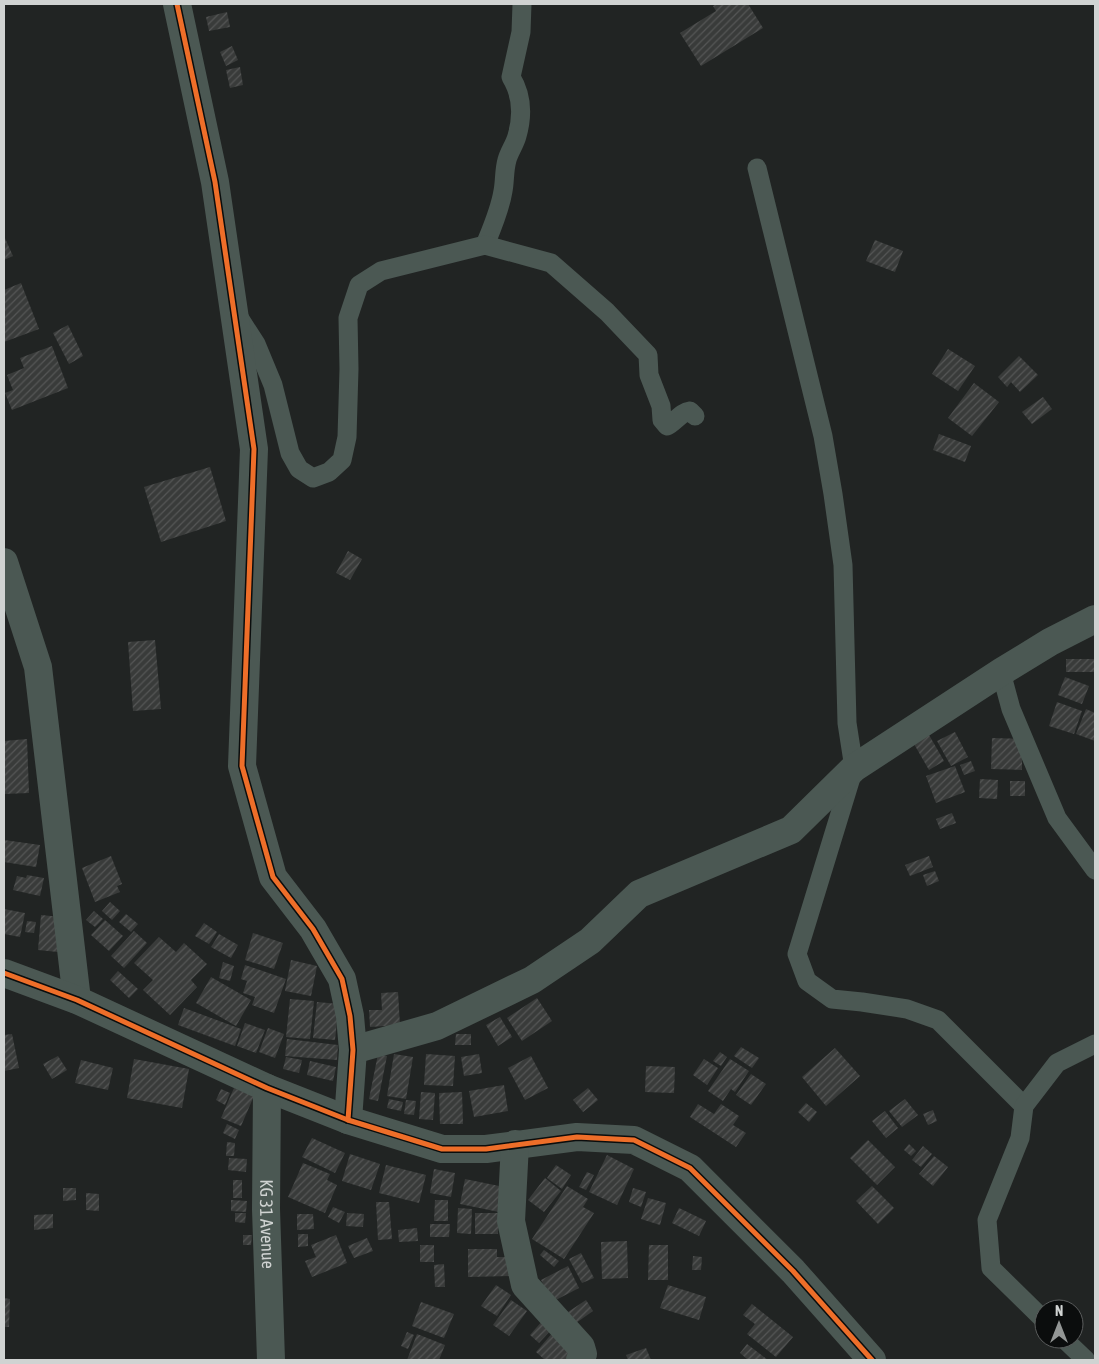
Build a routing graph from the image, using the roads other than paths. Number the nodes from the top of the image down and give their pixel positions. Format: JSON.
{"nodes":[{"id":1,"x":177,"y":4,"type":"edge"},
{"id":2,"x":522,"y":4,"type":"edge"},
{"id":3,"x":758,"y":168,"type":"dead end"},
{"id":4,"x":485,"y":246,"type":"junction"},
{"id":5,"x":234,"y":308,"type":"junction"},
{"id":6,"x":695,"y":416,"type":"dead end"},
{"id":7,"x":4,"y":562,"type":"edge"},
{"id":8,"x":1095,"y":618,"type":"edge"},
{"id":9,"x":1001,"y":672,"type":"junction"},
{"id":10,"x":854,"y":768,"type":"junction"},
{"id":11,"x":1095,"y":870,"type":"edge"},
{"id":12,"x":4,"y":973,"type":"edge"},
{"id":13,"x":77,"y":1000,"type":"junction"},
{"id":14,"x":1095,"y":1044,"type":"edge"},
{"id":15,"x":353,"y":1050,"type":"junction"},
{"id":16,"x":267,"y":1088,"type":"junction"},
{"id":17,"x":1024,"y":1106,"type":"junction"},
{"id":18,"x":348,"y":1120,"type":"junction"},
{"id":19,"x":514,"y":1144,"type":"junction"},
{"id":20,"x":1034,"y":1310,"type":"edge"},
{"id":21,"x":1074,"y":1349,"type":"edge"},
{"id":22,"x":272,"y":1360,"type":"edge"},
{"id":23,"x":580,"y":1360,"type":"edge"},
{"id":24,"x":872,"y":1360,"type":"edge"},
{"id":25,"x":1086,"y":1360,"type":"edge"}],
"edges":[{"from":1,"to":5,"type":"street"},
{"from":2,"to":4,"type":"lane"},
{"from":3,"to":10,"type":"lane"},
{"from":4,"to":5,"type":"lane"},
{"from":4,"to":6,"type":"lane"},
{"from":5,"to":15,"type":"street"},
{"from":7,"to":13,"type":"street"},
{"from":8,"to":9,"type":"street"},
{"from":9,"to":10,"type":"street"},
{"from":9,"to":11,"type":"lane"},
{"from":10,"to":15,"type":"street"},
{"from":10,"to":17,"type":"lane"},
{"from":12,"to":13,"type":"street"},
{"from":13,"to":16,"type":"street"},
{"from":14,"to":17,"type":"lane"},
{"from":15,"to":18,"type":"street"},
{"from":16,"to":18,"type":"street"},
{"from":16,"to":22,"type":"street","name":"KG 31 Avenue"},
{"from":17,"to":20,"type":"lane"},
{"from":18,"to":19,"type":"street"},
{"from":19,"to":23,"type":"street"},
{"from":19,"to":24,"type":"street"},
{"from":21,"to":25,"type":"lane"}]}
